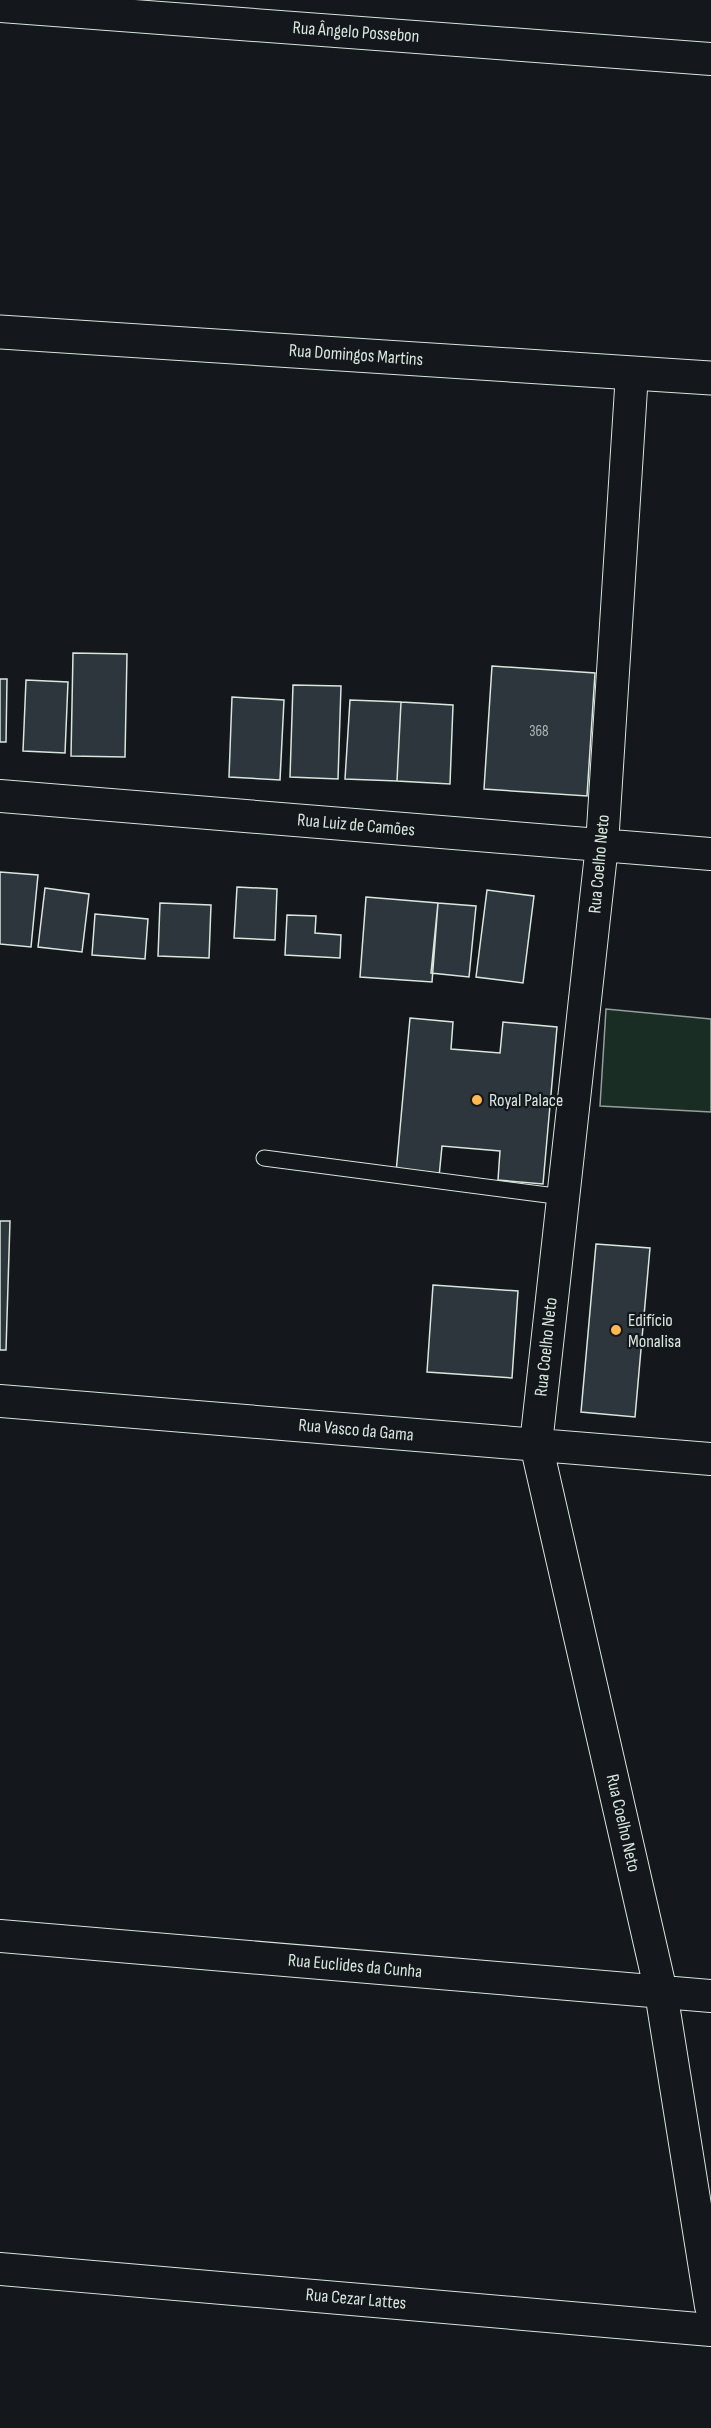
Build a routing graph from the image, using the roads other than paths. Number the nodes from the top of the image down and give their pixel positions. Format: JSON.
{"nodes":[{"id":1,"x":0,"y":6,"type":"edge"},
{"id":2,"x":711,"y":59,"type":"edge"},
{"id":3,"x":0,"y":332,"type":"edge"},
{"id":4,"x":633,"y":373,"type":"junction"},
{"id":5,"x":711,"y":378,"type":"edge"},
{"id":6,"x":0,"y":796,"type":"edge"},
{"id":7,"x":602,"y":845,"type":"junction"},
{"id":8,"x":711,"y":854,"type":"edge"},
{"id":9,"x":264,"y":1158,"type":"dead end"},
{"id":10,"x":563,"y":1197,"type":"junction"},
{"id":11,"x":0,"y":1401,"type":"edge"},
{"id":12,"x":536,"y":1444,"type":"junction"},
{"id":13,"x":711,"y":1459,"type":"edge"},
{"id":14,"x":0,"y":1936,"type":"edge"},
{"id":15,"x":661,"y":1992,"type":"junction"},
{"id":16,"x":711,"y":1996,"type":"edge"},
{"id":17,"x":0,"y":2269,"type":"edge"},
{"id":18,"x":711,"y":2306,"type":"edge"},
{"id":19,"x":711,"y":2330,"type":"edge"}],
"edges":[{"from":1,"to":2,"type":"street","name":"Rua Ângelo Possebon"},
{"from":3,"to":4,"type":"street","name":"Rua Domingos Martins"},
{"from":4,"to":5,"type":"street","name":"Rua Domingos Martins"},
{"from":4,"to":7,"type":"street","name":"Rua Coelho Neto"},
{"from":6,"to":7,"type":"street","name":"Rua Luiz de Camões"},
{"from":7,"to":8,"type":"street","name":"Rua Luiz de Camões"},
{"from":7,"to":10,"type":"street","name":"Rua Coelho Neto"},
{"from":9,"to":10,"type":"lane"},
{"from":10,"to":12,"type":"street","name":"Rua Coelho Neto"},
{"from":11,"to":12,"type":"street","name":"Rua Vasco da Gama"},
{"from":12,"to":13,"type":"street","name":"Rua Vasco da Gama"},
{"from":12,"to":15,"type":"street","name":"Rua Coelho Neto"},
{"from":14,"to":15,"type":"street","name":"Rua Euclides da Cunha"},
{"from":15,"to":16,"type":"street","name":"Rua Euclides da Cunha"},
{"from":15,"to":18,"type":"street","name":"Rua Coelho Neto"},
{"from":17,"to":19,"type":"street","name":"Rua Cezar Lattes"}]}
